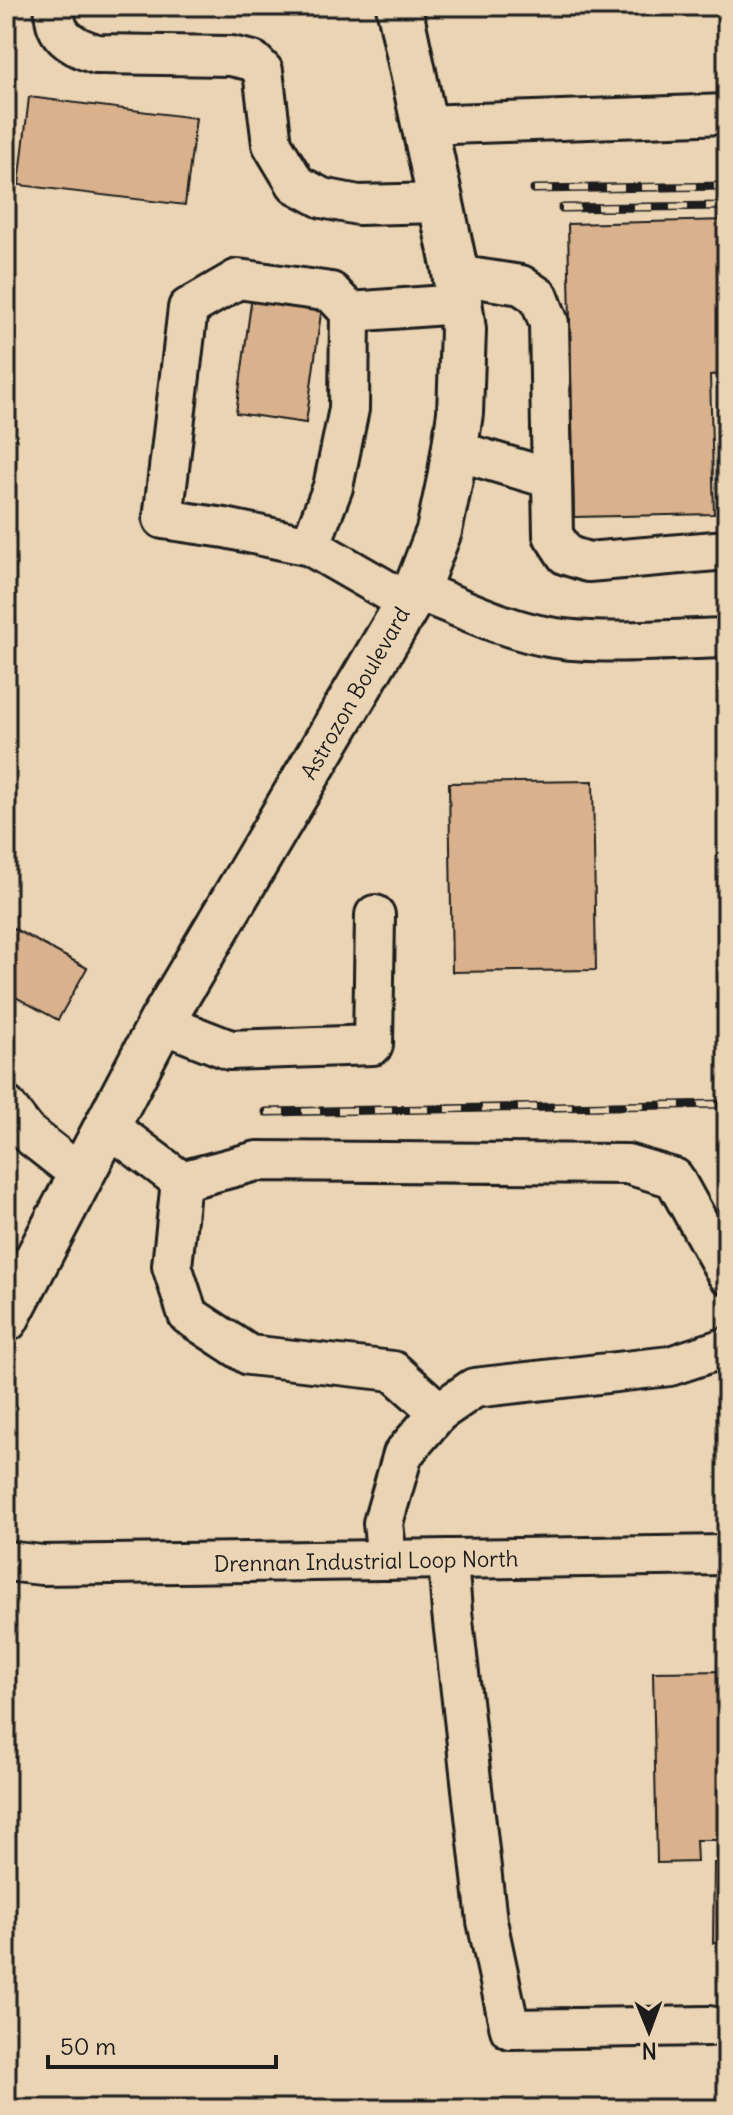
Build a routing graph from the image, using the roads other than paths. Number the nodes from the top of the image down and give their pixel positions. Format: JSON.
{"nodes":[{"id":1,"x":55,"y":6,"type":"edge"},
{"id":2,"x":399,"y":6,"type":"edge"},
{"id":3,"x":727,"y":114,"type":"edge"},
{"id":4,"x":424,"y":125,"type":"junction"},
{"id":5,"x":441,"y":203,"type":"junction"},
{"id":6,"x":458,"y":290,"type":"junction"},
{"id":7,"x":350,"y":312,"type":"junction"},
{"id":8,"x":454,"y":450,"type":"junction"},
{"id":9,"x":552,"y":479,"type":"junction"},
{"id":10,"x":310,"y":546,"type":"junction"},
{"id":11,"x":727,"y":550,"type":"edge"},
{"id":12,"x":412,"y":597,"type":"junction"},
{"id":13,"x":727,"y":638,"type":"edge"},
{"id":14,"x":375,"y":915,"type":"dead end"},
{"id":15,"x":161,"y":1023,"type":"junction"},
{"id":16,"x":6,"y":1106,"type":"edge"},
{"id":17,"x":108,"y":1126,"type":"junction"},
{"id":18,"x":82,"y":1176,"type":"junction"},
{"id":19,"x":181,"y":1181,"type":"junction"},
{"id":20,"x":727,"y":1274,"type":"edge"},
{"id":21,"x":6,"y":1319,"type":"edge"},
{"id":22,"x":727,"y":1347,"type":"edge"},
{"id":23,"x":439,"y":1412,"type":"junction"},
{"id":24,"x":727,"y":1555,"type":"edge"},
{"id":25,"x":448,"y":1559,"type":"junction"},
{"id":26,"x":387,"y":1560,"type":"junction"},
{"id":27,"x":6,"y":1561,"type":"edge"},
{"id":28,"x":709,"y":2026,"type":"dead end"}],
"edges":[{"from":1,"to":5,"type":"street"},
{"from":2,"to":4,"type":"main road","name":"Astrozon Boulevard"},
{"from":3,"to":4,"type":"street"},
{"from":4,"to":5,"type":"main road","name":"Astrozon Boulevard"},
{"from":5,"to":6,"type":"main road","name":"Astrozon Boulevard"},
{"from":6,"to":7,"type":"street"},
{"from":6,"to":8,"type":"main road","name":"Astrozon Boulevard"},
{"from":6,"to":9,"type":"street"},
{"from":7,"to":10,"type":"street"},
{"from":7,"to":10,"type":"street"},
{"from":8,"to":9,"type":"street"},
{"from":8,"to":12,"type":"main road","name":"Astrozon Boulevard"},
{"from":9,"to":11,"type":"street"},
{"from":10,"to":12,"type":"street"},
{"from":12,"to":13,"type":"street"},
{"from":12,"to":15,"type":"main road","name":"Astrozon Boulevard"},
{"from":14,"to":15,"type":"street"},
{"from":15,"to":17,"type":"main road","name":"Astrozon Boulevard"},
{"from":16,"to":18,"type":"street"},
{"from":17,"to":18,"type":"main road","name":"Astrozon Boulevard"},
{"from":17,"to":19,"type":"street"},
{"from":18,"to":21,"type":"main road","name":"Astrozon Boulevard"},
{"from":19,"to":20,"type":"street"},
{"from":19,"to":23,"type":"street"},
{"from":22,"to":23,"type":"street"},
{"from":23,"to":26,"type":"street"},
{"from":24,"to":25,"type":"street","name":"Drennan Industrial Loop North"},
{"from":25,"to":26,"type":"street","name":"Drennan Industrial Loop North"},
{"from":25,"to":28,"type":"street"},
{"from":26,"to":27,"type":"street","name":"Drennan Industrial Loop North"}]}
